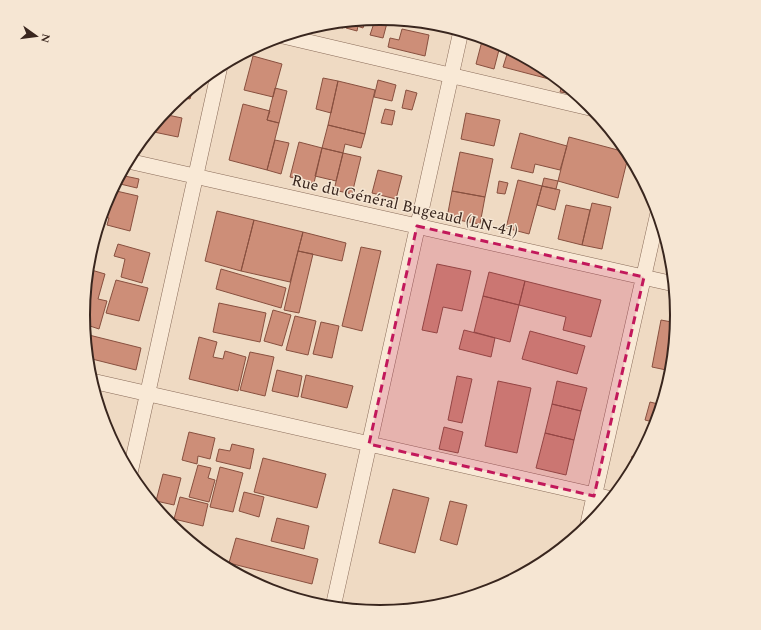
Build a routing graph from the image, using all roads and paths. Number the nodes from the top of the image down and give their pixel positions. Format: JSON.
{"nodes":[{"id":1,"x":460,"y":36,"type":"edge"},
{"id":2,"x":293,"y":38,"type":"edge"},
{"id":3,"x":218,"y":75,"type":"edge"},
{"id":4,"x":451,"y":76,"type":"junction"},
{"id":5,"x":582,"y":106,"type":"edge"},
{"id":6,"x":134,"y":162,"type":"edge"},
{"id":7,"x":196,"y":176,"type":"junction"},
{"id":8,"x":656,"y":224,"type":"edge"},
{"id":9,"x":417,"y":226,"type":"junction"},
{"id":10,"x":644,"y":277,"type":"junction"},
{"id":11,"x":669,"y":283,"type":"edge"},
{"id":12,"x":98,"y":382,"type":"edge"},
{"id":13,"x":148,"y":394,"type":"junction"},
{"id":14,"x":369,"y":444,"type":"junction"},
{"id":15,"x":132,"y":465,"type":"edge"},
{"id":16,"x":594,"y":496,"type":"junction"},
{"id":17,"x":606,"y":498,"type":"edge"},
{"id":18,"x":590,"y":516,"type":"edge"},
{"id":19,"x":334,"y":601,"type":"edge"}],
"edges":[{"from":1,"to":4,"type":"street"},
{"from":2,"to":4,"type":"street"},
{"from":3,"to":7,"type":"street"},
{"from":4,"to":5,"type":"street"},
{"from":4,"to":9,"type":"street"},
{"from":6,"to":7,"type":"street","name":"Rue du Général Bugeaud (LN-41)"},
{"from":7,"to":9,"type":"street","name":"Rue du Général Bugeaud (LN-41)"},
{"from":7,"to":13,"type":"street"},
{"from":8,"to":10,"type":"street"},
{"from":9,"to":10,"type":"street","name":"Rue du Général Bugeaud (LN-41)"},
{"from":9,"to":14,"type":"street"},
{"from":10,"to":11,"type":"street","name":"Rue du Général Bugeaud (LN-41)"},
{"from":10,"to":16,"type":"street"},
{"from":12,"to":13,"type":"street"},
{"from":13,"to":14,"type":"street"},
{"from":13,"to":15,"type":"street"},
{"from":14,"to":16,"type":"street"},
{"from":14,"to":19,"type":"street"},
{"from":16,"to":17,"type":"street"},
{"from":16,"to":18,"type":"street"}]}
